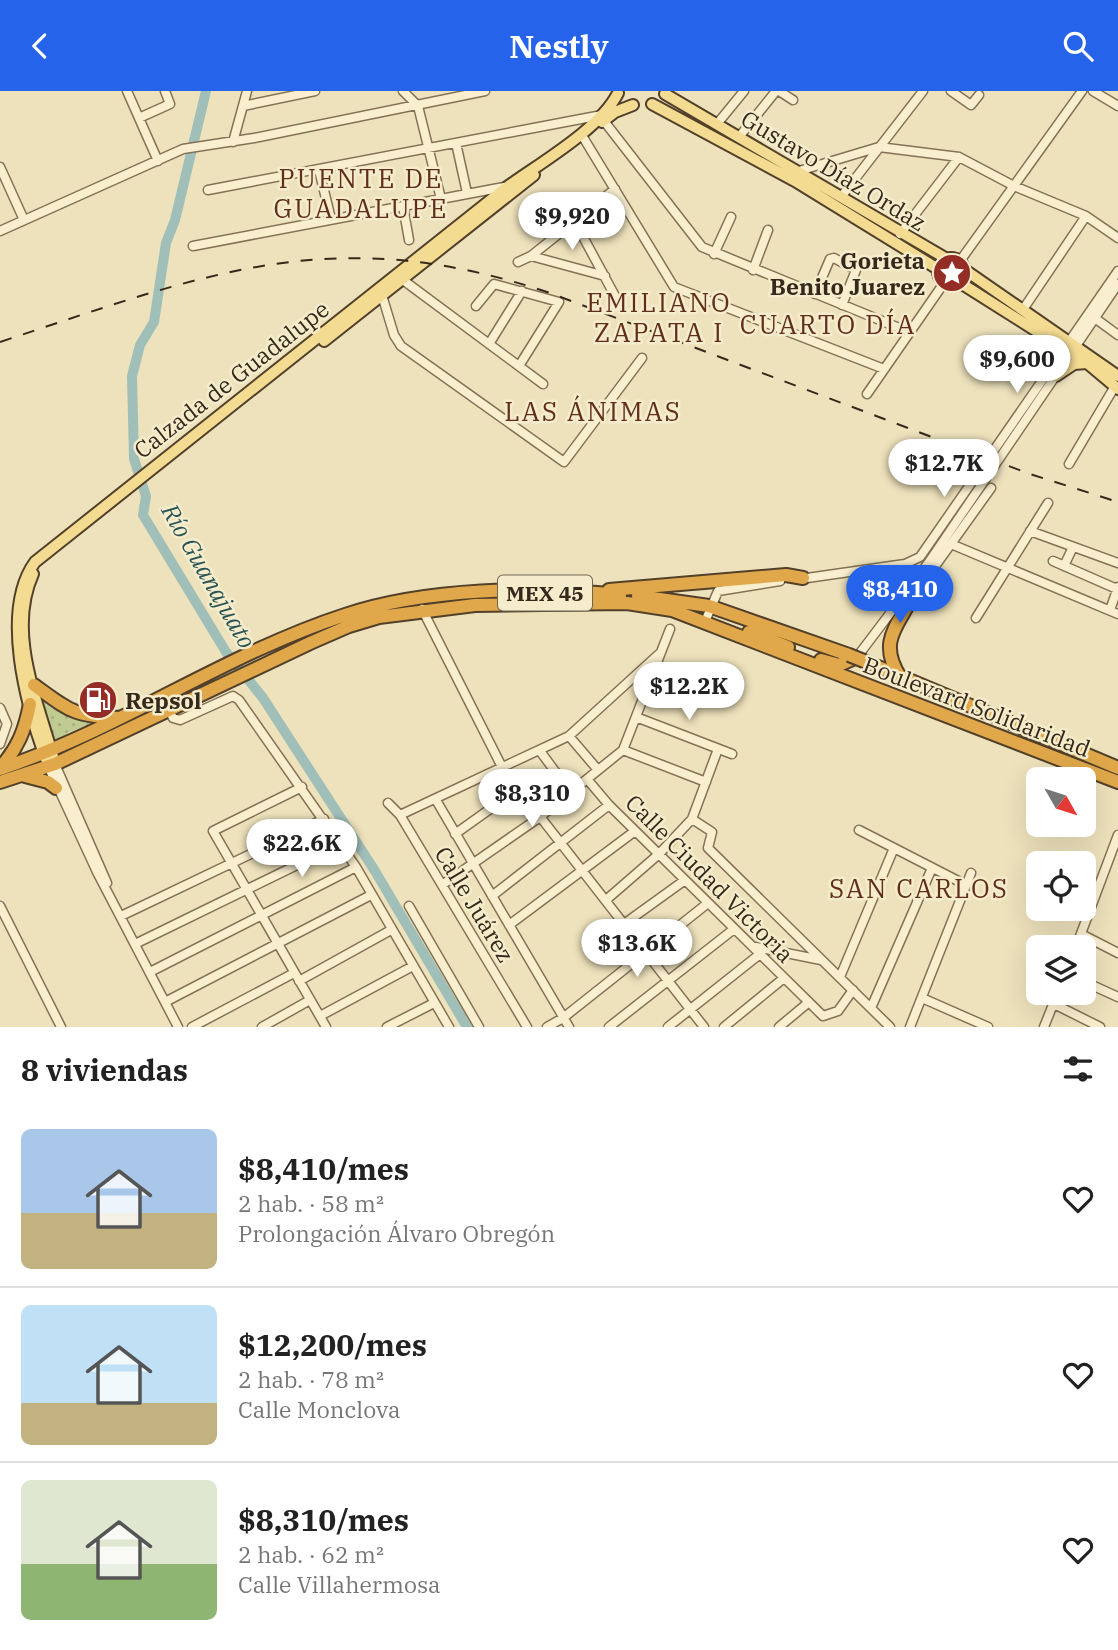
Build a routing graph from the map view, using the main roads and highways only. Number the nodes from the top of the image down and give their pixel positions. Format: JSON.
{"nodes":[{"id":1,"x":617,"y":92,"type":"edge"},
{"id":2,"x":666,"y":92,"type":"edge"},
{"id":3,"x":652,"y":104,"type":"junction"},
{"id":4,"x":633,"y":105,"type":"junction"},
{"id":5,"x":603,"y":118,"type":"junction"},
{"id":6,"x":947,"y":259,"type":"junction"},
{"id":7,"x":962,"y":265,"type":"junction"},
{"id":8,"x":938,"y":269,"type":"junction"},
{"id":9,"x":959,"y":282,"type":"junction"},
{"id":10,"x":382,"y":292,"type":"junction"},
{"id":11,"x":1071,"y":347,"type":"junction"},
{"id":12,"x":1087,"y":363,"type":"junction"},
{"id":13,"x":1056,"y":376,"type":"road end"},
{"id":14,"x":1117,"y":384,"type":"edge"},
{"id":15,"x":126,"y":492,"type":"junction"},
{"id":16,"x":919,"y":574,"type":"road end"},
{"id":17,"x":803,"y":578,"type":"road end"},
{"id":18,"x":592,"y":592,"type":"junction"},
{"id":19,"x":422,"y":604,"type":"junction"},
{"id":20,"x":704,"y":624,"type":"junction"},
{"id":21,"x":857,"y":658,"type":"junction"},
{"id":22,"x":901,"y":677,"type":"junction"},
{"id":23,"x":34,"y":685,"type":"junction"},
{"id":24,"x":30,"y":704,"type":"junction"},
{"id":25,"x":123,"y":718,"type":"junction"},
{"id":26,"x":49,"y":759,"type":"junction"},
{"id":27,"x":1118,"y":768,"type":"edge"},
{"id":28,"x":0,"y":769,"type":"edge"},
{"id":29,"x":25,"y":776,"type":"junction"},
{"id":30,"x":0,"y":782,"type":"edge"},
{"id":31,"x":1118,"y":782,"type":"edge"},
{"id":32,"x":56,"y":788,"type":"road end"}],
"edges":[{"from":1,"to":4,"type":"main road"},
{"from":1,"to":5,"type":"main road","name":"Calzada de Guadalupe"},
{"from":2,"to":3,"type":"main road"},
{"from":2,"to":6,"type":"main road","name":"Gustavo Díaz Ordaz"},
{"from":3,"to":4,"type":"main road"},
{"from":3,"to":8,"type":"main road","name":"Gustavo Díaz Ordaz"},
{"from":4,"to":5,"type":"main road","name":"Calzada de Guadalupe"},
{"from":5,"to":10,"type":"main road","name":"Calzada de Guadalupe"},
{"from":5,"to":10,"type":"main road","name":"Calzada de Guadalupe"},
{"from":6,"to":7,"type":"main road"},
{"from":6,"to":8,"type":"main road"},
{"from":7,"to":9,"type":"main road"},
{"from":7,"to":11,"type":"main road"},
{"from":8,"to":9,"type":"main road"},
{"from":9,"to":11,"type":"main road"},
{"from":10,"to":15,"type":"main road","name":"Calzada de Guadalupe"},
{"from":11,"to":12,"type":"main road"},
{"from":11,"to":14,"type":"main road"},
{"from":12,"to":13,"type":"main road"},
{"from":12,"to":14,"type":"main road"},
{"from":15,"to":23,"type":"main road","name":"Calzada de Guadalupe"},
{"from":15,"to":24,"type":"main road","name":"Calzada de Guadalupe"},
{"from":16,"to":22,"type":"highway"},
{"from":17,"to":18,"type":"highway"},
{"from":18,"to":19,"type":"highway","name":"Boulevard Solidaridad","number":"MEX 45"},
{"from":18,"to":21,"type":"highway","name":"Boulevard Solidaridad","number":"MEX 45"},
{"from":19,"to":20,"type":"highway","name":"Boulevard Solidaridad","number":"MEX 45"},
{"from":19,"to":25,"type":"highway","name":"Boulevard Solidaridad","number":"MEX 45"},
{"from":19,"to":26,"type":"highway","name":"Boulevard Solidaridad","number":"MEX 45"},
{"from":20,"to":21,"type":"highway"},
{"from":20,"to":31,"type":"highway","name":"Boulevard Solidaridad","number":"MEX 45"},
{"from":21,"to":22,"type":"highway","name":"Boulevard Solidaridad","number":"MEX 45"},
{"from":22,"to":27,"type":"highway","name":"Boulevard Solidaridad","number":"MEX 45"},
{"from":23,"to":25,"type":"highway"},
{"from":23,"to":26,"type":"main road","name":"Calzada de Guadalupe"},
{"from":24,"to":26,"type":"main road","name":"Calzada de Guadalupe"},
{"from":24,"to":28,"type":"highway"},
{"from":25,"to":26,"type":"highway","name":"Boulevard Solidaridad","number":"MEX 45"},
{"from":26,"to":28,"type":"highway","name":"Boulevard Solidaridad","number":"MEX 45"},
{"from":26,"to":29,"type":"highway","name":"Boulevard Solidaridad","number":"MEX 45"},
{"from":29,"to":30,"type":"highway","name":"Boulevard Solidaridad","number":"MEX 45"},
{"from":29,"to":32,"type":"highway"}]}
